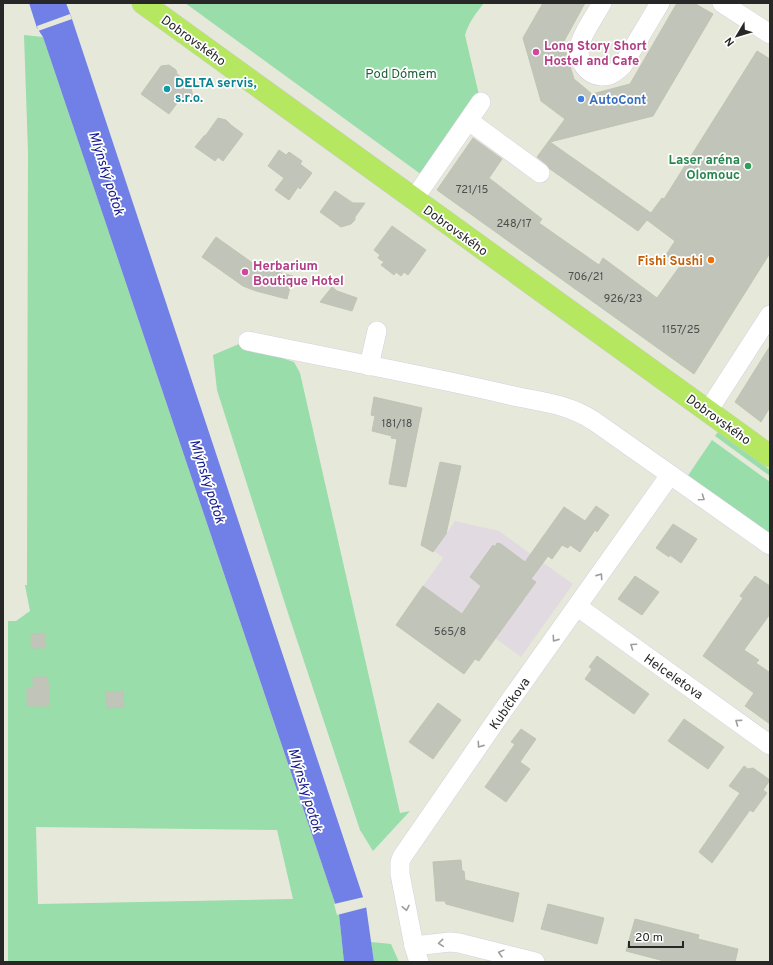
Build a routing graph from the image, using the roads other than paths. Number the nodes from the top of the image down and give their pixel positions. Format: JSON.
{"nodes":[{"id":1,"x":143,"y":3,"type":"edge"},
{"id":2,"x":602,"y":3,"type":"edge"},
{"id":3,"x":660,"y":3,"type":"edge"},
{"id":4,"x":722,"y":3,"type":"edge"},
{"id":5,"x":770,"y":34,"type":"edge"},
{"id":6,"x":481,"y":102,"type":"dead end"},
{"id":7,"x":469,"y":121,"type":"junction"},
{"id":8,"x":540,"y":172,"type":"dead end"},
{"id":9,"x":414,"y":200,"type":"junction"},
{"id":10,"x":770,"y":315,"type":"edge"},
{"id":11,"x":377,"y":331,"type":"dead end"},
{"id":12,"x":248,"y":341,"type":"dead end"},
{"id":13,"x":370,"y":366,"type":"junction"},
{"id":14,"x":708,"y":411,"type":"junction"},
{"id":15,"x":770,"y":456,"type":"edge"},
{"id":16,"x":670,"y":475,"type":"junction"},
{"id":17,"x":770,"y":545,"type":"edge"},
{"id":18,"x":578,"y":607,"type":"junction"},
{"id":19,"x":770,"y":745,"type":"edge"},
{"id":20,"x":417,"y":954,"type":"edge"},
{"id":21,"x":535,"y":962,"type":"edge"}],
"edges":[{"from":1,"to":9,"type":"main road","name":"Dobrovského"},
{"from":2,"to":3,"type":"street"},
{"from":4,"to":5,"type":"street"},
{"from":6,"to":7,"type":"street"},
{"from":7,"to":8,"type":"street"},
{"from":7,"to":9,"type":"street"},
{"from":9,"to":14,"type":"main road","name":"Dobrovského"},
{"from":10,"to":14,"type":"street"},
{"from":11,"to":13,"type":"street"},
{"from":12,"to":13,"type":"street"},
{"from":13,"to":16,"type":"street"},
{"from":14,"to":15,"type":"main road","name":"Dobrovského"},
{"from":16,"to":17,"type":"street","one_way":true},
{"from":18,"to":16,"type":"street","name":"Kubíčkova","one_way":true},
{"from":19,"to":18,"type":"street","name":"Helceletova","one_way":true},
{"from":18,"to":20,"type":"street","name":"Kubíčkova","one_way":true},
{"from":21,"to":20,"type":"street","one_way":true}]}
